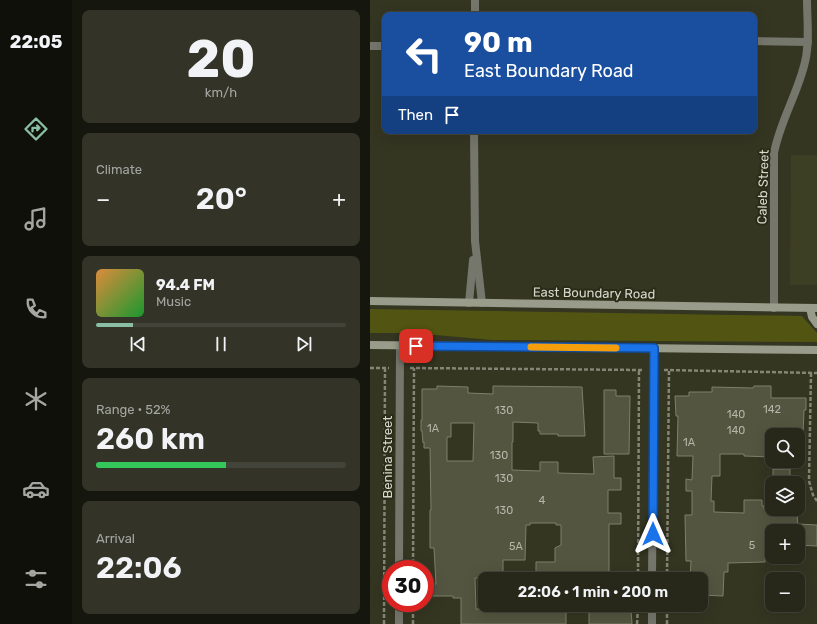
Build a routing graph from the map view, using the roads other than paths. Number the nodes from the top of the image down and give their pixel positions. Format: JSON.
{"nodes":[{"id":1,"x":475,"y":0,"type":"edge"},
{"id":2,"x":808,"y":0,"type":"edge"},
{"id":3,"x":475,"y":12,"type":"edge"},
{"id":4,"x":757,"y":41,"type":"edge"},
{"id":5,"x":808,"y":42,"type":"junction"},
{"id":6,"x":370,"y":46,"type":"edge"},
{"id":7,"x":382,"y":46,"type":"edge"},
{"id":8,"x":474,"y":134,"type":"edge"},
{"id":9,"x":475,"y":241,"type":"junction"},
{"id":10,"x":370,"y":301,"type":"edge"},
{"id":11,"x":469,"y":303,"type":"junction"},
{"id":12,"x":482,"y":303,"type":"junction"},
{"id":13,"x":774,"y":308,"type":"junction"},
{"id":14,"x":813,"y":308,"type":"edge"},
{"id":15,"x":817,"y":324,"type":"edge"},
{"id":16,"x":370,"y":346,"type":"edge"},
{"id":17,"x":400,"y":346,"type":"junction"},
{"id":18,"x":654,"y":348,"type":"junction"},
{"id":19,"x":817,"y":350,"type":"edge"},
{"id":20,"x":399,"y":560,"type":"edge"},
{"id":21,"x":652,"y":572,"type":"edge"},
{"id":22,"x":399,"y":612,"type":"edge"},
{"id":23,"x":652,"y":612,"type":"edge"},
{"id":24,"x":398,"y":624,"type":"edge"},
{"id":25,"x":652,"y":624,"type":"edge"}],
"edges":[{"from":1,"to":3,"type":"street"},
{"from":2,"to":5,"type":"street","name":"Caleb Street"},
{"from":4,"to":5,"type":"street"},
{"from":5,"to":13,"type":"street","name":"Caleb Street"},
{"from":6,"to":7,"type":"street"},
{"from":8,"to":9,"type":"street"},
{"from":9,"to":11,"type":"street"},
{"from":9,"to":12,"type":"street"},
{"from":10,"to":11,"type":"main road","name":"East Boundary Road"},
{"from":11,"to":12,"type":"main road","name":"East Boundary Road"},
{"from":12,"to":13,"type":"main road","name":"East Boundary Road"},
{"from":13,"to":14,"type":"main road","name":"East Boundary Road"},
{"from":14,"to":15,"type":"main road"},
{"from":16,"to":17,"type":"main road"},
{"from":17,"to":18,"type":"main road"},
{"from":17,"to":20,"type":"street","name":"Benina Street"},
{"from":18,"to":19,"type":"main road"},
{"from":18,"to":21,"type":"street"},
{"from":22,"to":24,"type":"street"},
{"from":23,"to":25,"type":"street"}]}
